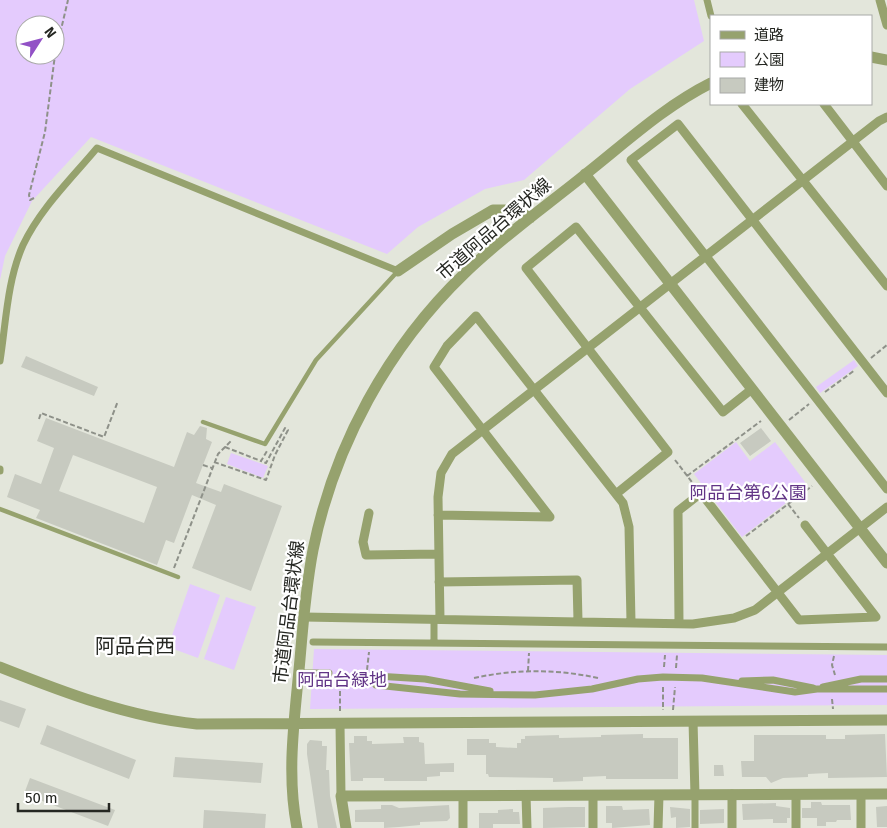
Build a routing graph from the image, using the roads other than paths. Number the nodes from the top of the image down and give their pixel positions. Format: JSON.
{"nodes":[{"id":1,"x":707,"y":0,"type":"edge"},
{"id":2,"x":880,"y":0,"type":"edge"},
{"id":3,"x":711,"y":15,"type":"edge"},
{"id":4,"x":887,"y":25,"type":"edge"},
{"id":5,"x":872,"y":57,"type":"edge"},
{"id":6,"x":887,"y":60,"type":"edge"},
{"id":7,"x":710,"y":84,"type":"edge"},
{"id":8,"x":743,"y":105,"type":"edge"},
{"id":9,"x":825,"y":105,"type":"edge"},
{"id":10,"x":887,"y":117,"type":"edge"},
{"id":11,"x":853,"y":141,"type":"junction"},
{"id":12,"x":585,"y":174,"type":"junction"},
{"id":13,"x":803,"y":180,"type":"junction"},
{"id":14,"x":887,"y":186,"type":"edge"},
{"id":15,"x":530,"y":218,"type":"junction"},
{"id":16,"x":752,"y":220,"type":"junction"},
{"id":17,"x":706,"y":256,"type":"junction"},
{"id":18,"x":398,"y":271,"type":"junction"},
{"id":19,"x":670,"y":284,"type":"junction"},
{"id":20,"x":887,"y":286,"type":"edge"},
{"id":21,"x":640,"y":308,"type":"junction"},
{"id":22,"x":588,"y":348,"type":"junction"},
{"id":23,"x":0,"y":361,"type":"edge"},
{"id":24,"x":752,"y":389,"type":"junction"},
{"id":25,"x":534,"y":390,"type":"junction"},
{"id":26,"x":887,"y":393,"type":"edge"},
{"id":27,"x":203,"y":422,"type":"dead end"},
{"id":28,"x":483,"y":430,"type":"junction"},
{"id":29,"x":887,"y":489,"type":"edge"},
{"id":30,"x":616,"y":494,"type":"junction"},
{"id":31,"x":887,"y":507,"type":"edge"},
{"id":32,"x":0,"y":509,"type":"edge"},
{"id":33,"x":369,"y":514,"type":"dead end"},
{"id":34,"x":438,"y":515,"type":"junction"},
{"id":35,"x":805,"y":525,"type":"road end"},
{"id":36,"x":860,"y":528,"type":"junction"},
{"id":37,"x":439,"y":554,"type":"junction"},
{"id":38,"x":827,"y":554,"type":"junction"},
{"id":39,"x":887,"y":563,"type":"edge"},
{"id":40,"x":178,"y":577,"type":"dead end"},
{"id":41,"x":439,"y":582,"type":"junction"},
{"id":42,"x":777,"y":592,"type":"junction"},
{"id":43,"x":304,"y":618,"type":"junction"},
{"id":44,"x":437,"y":619,"type":"junction"},
{"id":45,"x":578,"y":621,"type":"junction"},
{"id":46,"x":631,"y":622,"type":"junction"},
{"id":47,"x":679,"y":623,"type":"junction"},
{"id":48,"x":313,"y":642,"type":"dead end"},
{"id":49,"x":434,"y":643,"type":"junction"},
{"id":50,"x":887,"y":647,"type":"edge"},
{"id":51,"x":0,"y":667,"type":"edge"},
{"id":52,"x":298,"y":673,"type":"junction"},
{"id":53,"x":329,"y":673,"type":"dead end"},
{"id":54,"x":376,"y":676,"type":"dead end"},
{"id":55,"x":887,"y":679,"type":"edge"},
{"id":56,"x":376,"y":685,"type":"dead end"},
{"id":57,"x":817,"y":689,"type":"junction"},
{"id":58,"x":887,"y":690,"type":"edge"},
{"id":59,"x":514,"y":695,"type":"junction"},
{"id":60,"x":340,"y":719,"type":"junction"},
{"id":61,"x":887,"y":720,"type":"edge"},
{"id":62,"x":693,"y":721,"type":"junction"},
{"id":63,"x":294,"y":724,"type":"junction"},
{"id":64,"x":732,"y":794,"type":"junction"},
{"id":65,"x":796,"y":794,"type":"junction"},
{"id":66,"x":861,"y":794,"type":"junction"},
{"id":67,"x":887,"y":794,"type":"edge"},
{"id":68,"x":526,"y":795,"type":"junction"},
{"id":69,"x":593,"y":795,"type":"junction"},
{"id":70,"x":659,"y":795,"type":"junction"},
{"id":71,"x":695,"y":795,"type":"junction"},
{"id":72,"x":341,"y":796,"type":"junction"},
{"id":73,"x":463,"y":796,"type":"junction"},
{"id":74,"x":297,"y":828,"type":"edge"},
{"id":75,"x":346,"y":828,"type":"edge"},
{"id":76,"x":462,"y":828,"type":"edge"},
{"id":77,"x":527,"y":828,"type":"edge"},
{"id":78,"x":593,"y":828,"type":"edge"},
{"id":79,"x":658,"y":828,"type":"edge"},
{"id":80,"x":695,"y":828,"type":"edge"},
{"id":81,"x":732,"y":828,"type":"edge"},
{"id":82,"x":796,"y":828,"type":"edge"},
{"id":83,"x":861,"y":828,"type":"edge"}],
"edges":[{"from":1,"to":3,"type":"street"},
{"from":2,"to":4,"type":"street"},
{"from":5,"to":6,"type":"street"},
{"from":7,"to":12,"type":"street","name":"市道阿品台環状線"},
{"from":8,"to":13,"type":"street"},
{"from":9,"to":11,"type":"street"},
{"from":10,"to":11,"type":"street"},
{"from":11,"to":13,"type":"street"},
{"from":11,"to":14,"type":"street"},
{"from":12,"to":15,"type":"street","name":"市道阿品台環状線"},
{"from":12,"to":19,"type":"street"},
{"from":13,"to":16,"type":"street"},
{"from":13,"to":20,"type":"street"},
{"from":15,"to":18,"type":"street"},
{"from":15,"to":43,"type":"street","name":"市道阿品台環状線"},
{"from":16,"to":17,"type":"street"},
{"from":16,"to":17,"type":"street"},
{"from":16,"to":26,"type":"street"},
{"from":17,"to":19,"type":"street"},
{"from":17,"to":29,"type":"street"},
{"from":18,"to":23,"type":"street"},
{"from":18,"to":27,"type":"lane"},
{"from":19,"to":21,"type":"street"},
{"from":19,"to":24,"type":"street"},
{"from":21,"to":22,"type":"street"},
{"from":21,"to":22,"type":"street"},
{"from":21,"to":24,"type":"street"},
{"from":22,"to":25,"type":"street"},
{"from":22,"to":30,"type":"street"},
{"from":24,"to":36,"type":"street"},
{"from":25,"to":28,"type":"street"},
{"from":25,"to":28,"type":"street"},
{"from":25,"to":30,"type":"street"},
{"from":28,"to":34,"type":"street"},
{"from":28,"to":34,"type":"street"},
{"from":30,"to":46,"type":"street"},
{"from":31,"to":36,"type":"street"},
{"from":32,"to":40,"type":"lane"},
{"from":33,"to":37,"type":"street"},
{"from":34,"to":37,"type":"street"},
{"from":35,"to":38,"type":"street"},
{"from":36,"to":38,"type":"street"},
{"from":36,"to":39,"type":"street"},
{"from":37,"to":41,"type":"street"},
{"from":38,"to":42,"type":"street"},
{"from":38,"to":42,"type":"street"},
{"from":41,"to":44,"type":"street"},
{"from":41,"to":45,"type":"street"},
{"from":42,"to":47,"type":"street"},
{"from":42,"to":47,"type":"street"},
{"from":43,"to":44,"type":"street"},
{"from":43,"to":52,"type":"street","name":"市道阿品台環状線"},
{"from":44,"to":45,"type":"street"},
{"from":44,"to":49,"type":"street"},
{"from":45,"to":46,"type":"street"},
{"from":46,"to":47,"type":"street"},
{"from":48,"to":49,"type":"street"},
{"from":49,"to":50,"type":"street"},
{"from":51,"to":63,"type":"street"},
{"from":52,"to":53,"type":"street"},
{"from":52,"to":63,"type":"street","name":"市道阿品台環状線"},
{"from":54,"to":59,"type":"street"},
{"from":55,"to":57,"type":"street"},
{"from":56,"to":59,"type":"street"},
{"from":57,"to":58,"type":"street"},
{"from":57,"to":59,"type":"street"},
{"from":60,"to":62,"type":"street"},
{"from":60,"to":63,"type":"street"},
{"from":60,"to":72,"type":"street"},
{"from":61,"to":62,"type":"street"},
{"from":62,"to":71,"type":"street"},
{"from":63,"to":74,"type":"street","name":"市道阿品台環状線"},
{"from":64,"to":65,"type":"street"},
{"from":64,"to":71,"type":"street"},
{"from":64,"to":81,"type":"street"},
{"from":65,"to":66,"type":"street"},
{"from":65,"to":82,"type":"street"},
{"from":66,"to":67,"type":"street"},
{"from":66,"to":83,"type":"street"},
{"from":68,"to":69,"type":"street"},
{"from":68,"to":73,"type":"street"},
{"from":68,"to":77,"type":"street"},
{"from":69,"to":70,"type":"street"},
{"from":69,"to":78,"type":"street"},
{"from":70,"to":71,"type":"street"},
{"from":70,"to":79,"type":"street"},
{"from":71,"to":80,"type":"street"},
{"from":72,"to":73,"type":"street"},
{"from":72,"to":75,"type":"street"},
{"from":73,"to":76,"type":"street"}]}
